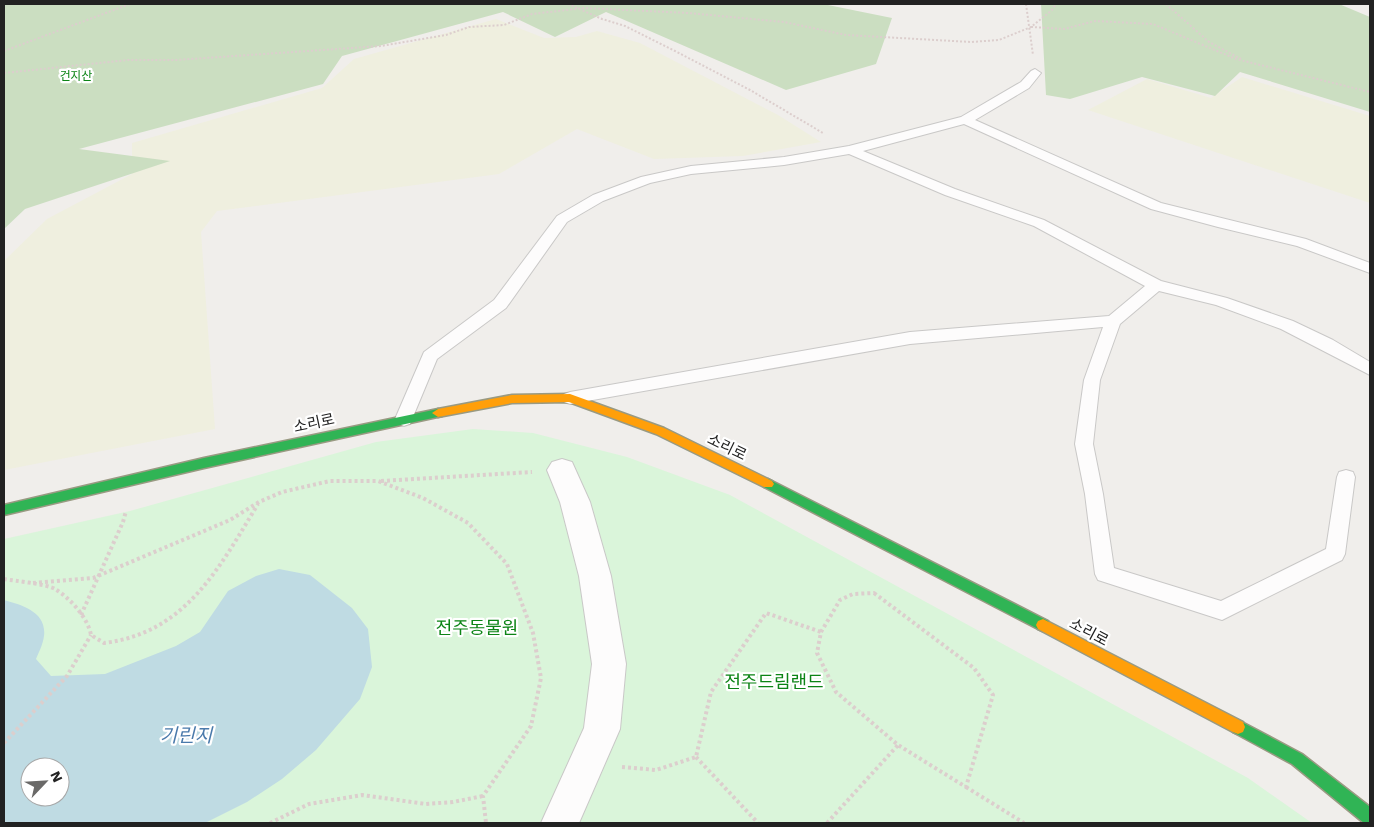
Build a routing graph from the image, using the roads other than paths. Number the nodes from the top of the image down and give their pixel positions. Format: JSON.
{"nodes":[{"id":1,"x":1035,"y":73,"type":"road end"},
{"id":2,"x":964,"y":120,"type":"junction"},
{"id":3,"x":850,"y":150,"type":"junction"},
{"id":4,"x":1370,"y":268,"type":"edge"},
{"id":5,"x":1156,"y":285,"type":"junction"},
{"id":6,"x":1113,"y":321,"type":"junction"},
{"id":7,"x":1370,"y":369,"type":"edge"},
{"id":8,"x":570,"y":398,"type":"junction"},
{"id":9,"x":404,"y":419,"type":"junction"},
{"id":10,"x":562,"y":470,"type":"road end"},
{"id":11,"x":1346,"y":477,"type":"dead end"},
{"id":12,"x":4,"y":510,"type":"edge"},
{"id":13,"x":1370,"y":817,"type":"edge"},
{"id":14,"x":560,"y":823,"type":"edge"}],
"edges":[{"from":1,"to":2,"type":"lane"},
{"from":2,"to":3,"type":"lane"},
{"from":2,"to":4,"type":"lane"},
{"from":3,"to":5,"type":"lane"},
{"from":3,"to":9,"type":"lane"},
{"from":5,"to":6,"type":"lane"},
{"from":5,"to":7,"type":"lane"},
{"from":6,"to":8,"type":"lane"},
{"from":6,"to":11,"type":"lane"},
{"from":8,"to":9,"type":"street","name":"소리로"},
{"from":8,"to":13,"type":"street","name":"소리로"},
{"from":9,"to":12,"type":"street","name":"소리로"},
{"from":10,"to":14,"type":"street"}]}
